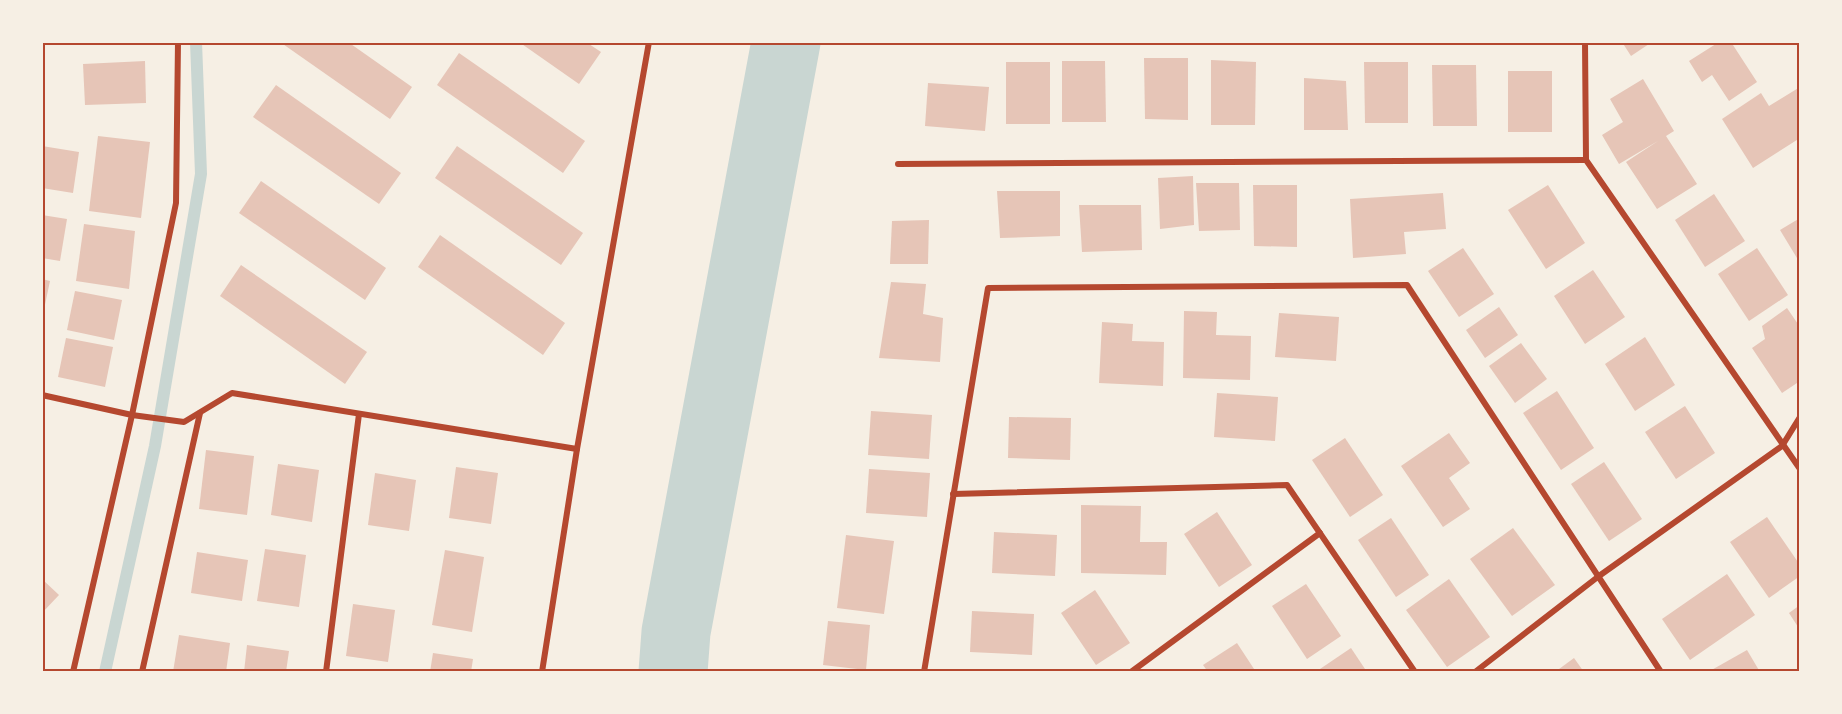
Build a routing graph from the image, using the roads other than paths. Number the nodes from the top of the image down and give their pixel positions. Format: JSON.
{"nodes":[{"id":1,"x":178,"y":42,"type":"edge"},
{"id":2,"x":649,"y":42,"type":"edge"},
{"id":3,"x":1585,"y":42,"type":"edge"},
{"id":4,"x":1586,"y":160,"type":"junction"},
{"id":5,"x":898,"y":164,"type":"dead end"},
{"id":6,"x":42,"y":396,"type":"edge"},
{"id":7,"x":200,"y":413,"type":"junction"},
{"id":8,"x":359,"y":414,"type":"junction"},
{"id":9,"x":132,"y":415,"type":"junction"},
{"id":10,"x":1800,"y":417,"type":"edge"},
{"id":11,"x":1782,"y":446,"type":"junction"},
{"id":12,"x":577,"y":448,"type":"junction"},
{"id":13,"x":1800,"y":469,"type":"edge"},
{"id":14,"x":953,"y":494,"type":"junction"},
{"id":15,"x":1320,"y":533,"type":"junction"},
{"id":16,"x":1599,"y":576,"type":"junction"},
{"id":17,"x":73,"y":672,"type":"edge"},
{"id":18,"x":142,"y":672,"type":"edge"},
{"id":19,"x":326,"y":672,"type":"edge"},
{"id":20,"x":542,"y":672,"type":"edge"},
{"id":21,"x":924,"y":672,"type":"edge"},
{"id":22,"x":1131,"y":672,"type":"edge"},
{"id":23,"x":1415,"y":672,"type":"edge"},
{"id":24,"x":1474,"y":672,"type":"edge"},
{"id":25,"x":1661,"y":672,"type":"edge"}],
"edges":[{"from":1,"to":9,"type":"street"},
{"from":2,"to":12,"type":"street"},
{"from":3,"to":4,"type":"street"},
{"from":4,"to":5,"type":"street"},
{"from":4,"to":11,"type":"street"},
{"from":6,"to":9,"type":"street"},
{"from":7,"to":8,"type":"street"},
{"from":7,"to":9,"type":"street"},
{"from":7,"to":18,"type":"street"},
{"from":8,"to":12,"type":"street"},
{"from":8,"to":19,"type":"street"},
{"from":9,"to":17,"type":"street"},
{"from":10,"to":11,"type":"street"},
{"from":11,"to":13,"type":"street"},
{"from":11,"to":16,"type":"street"},
{"from":12,"to":20,"type":"street"},
{"from":14,"to":15,"type":"street"},
{"from":14,"to":16,"type":"street"},
{"from":14,"to":21,"type":"street"},
{"from":15,"to":22,"type":"street"},
{"from":15,"to":23,"type":"street"},
{"from":16,"to":24,"type":"street"},
{"from":16,"to":25,"type":"street"}]}
